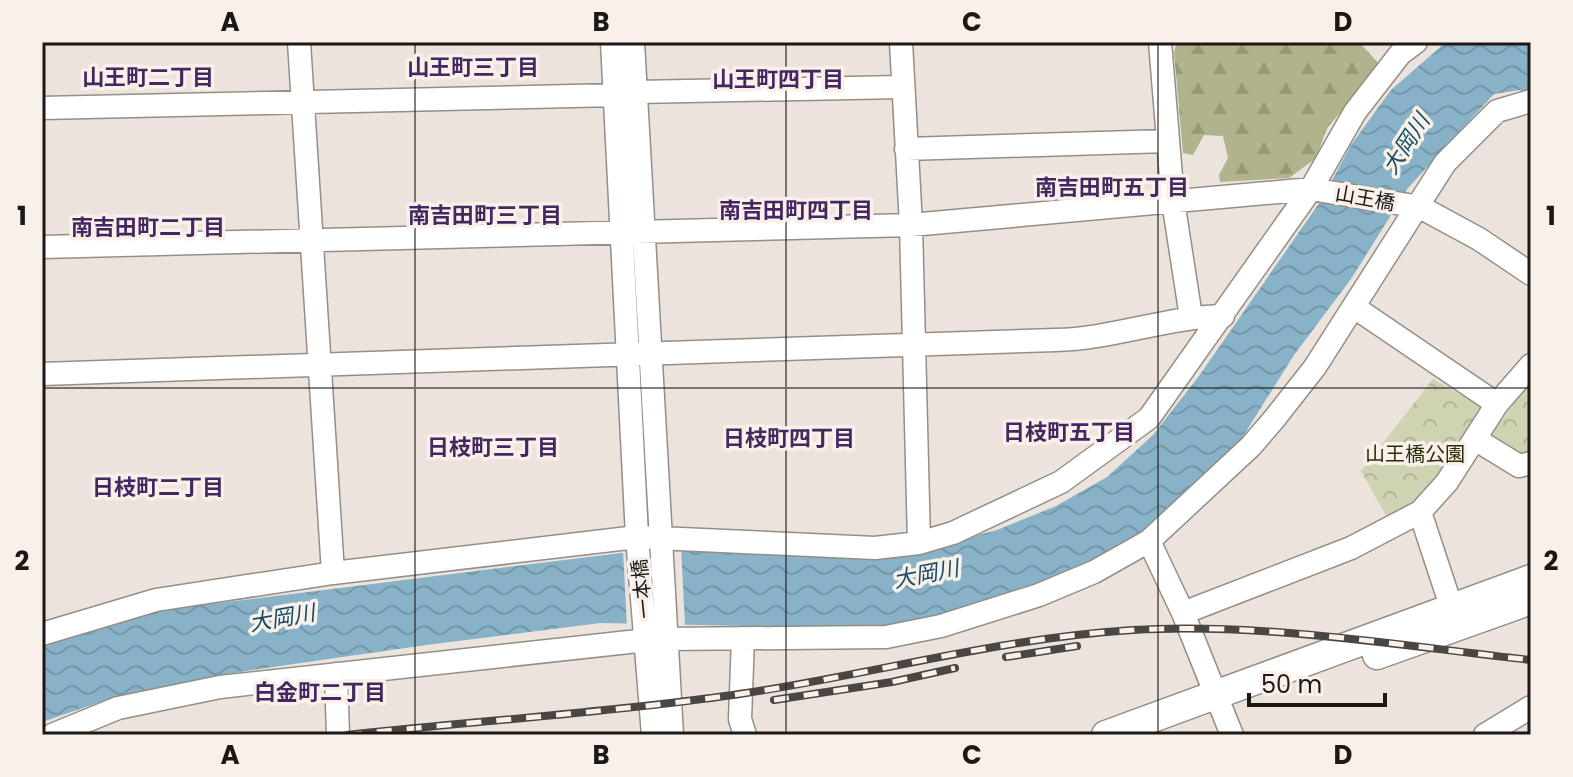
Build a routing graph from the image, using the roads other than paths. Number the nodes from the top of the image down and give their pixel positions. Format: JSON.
{"nodes":[{"id":1,"x":299,"y":42,"type":"edge"},
{"id":2,"x":612,"y":42,"type":"edge"},
{"id":3,"x":633,"y":42,"type":"edge"},
{"id":4,"x":901,"y":42,"type":"edge"},
{"id":5,"x":1160,"y":42,"type":"edge"},
{"id":6,"x":1416,"y":42,"type":"edge"},
{"id":7,"x":902,"y":87,"type":"junction"},
{"id":8,"x":626,"y":94,"type":"junction"},
{"id":9,"x":1531,"y":101,"type":"edge"},
{"id":10,"x":303,"y":102,"type":"junction"},
{"id":11,"x":42,"y":108,"type":"edge"},
{"id":12,"x":1167,"y":141,"type":"junction"},
{"id":13,"x":906,"y":149,"type":"junction"},
{"id":14,"x":1311,"y":189,"type":"junction"},
{"id":15,"x":1173,"y":201,"type":"junction"},
{"id":16,"x":1420,"y":207,"type":"junction"},
{"id":17,"x":911,"y":225,"type":"junction"},
{"id":18,"x":633,"y":233,"type":"junction"},
{"id":19,"x":313,"y":241,"type":"junction"},
{"id":20,"x":42,"y":247,"type":"edge"},
{"id":21,"x":1531,"y":274,"type":"edge"},
{"id":22,"x":1354,"y":307,"type":"junction"},
{"id":23,"x":1223,"y":316,"type":"junction"},
{"id":24,"x":1191,"y":317,"type":"junction"},
{"id":25,"x":912,"y":342,"type":"junction"},
{"id":26,"x":651,"y":350,"type":"junction"},
{"id":27,"x":628,"y":353,"type":"junction"},
{"id":28,"x":322,"y":364,"type":"junction"},
{"id":29,"x":1531,"y":365,"type":"edge"},
{"id":30,"x":42,"y":374,"type":"edge"},
{"id":31,"x":1497,"y":404,"type":"junction"},
{"id":32,"x":1475,"y":439,"type":"junction"},
{"id":33,"x":1525,"y":464,"type":"edge"},
{"id":34,"x":1420,"y":512,"type":"junction"},
{"id":35,"x":637,"y":537,"type":"junction"},
{"id":36,"x":662,"y":537,"type":"junction"},
{"id":37,"x":1149,"y":541,"type":"junction"},
{"id":38,"x":919,"y":543,"type":"junction"},
{"id":39,"x":333,"y":573,"type":"junction"},
{"id":40,"x":1531,"y":579,"type":"edge"},
{"id":41,"x":1531,"y":600,"type":"edge"},
{"id":42,"x":1451,"y":606,"type":"junction"},
{"id":43,"x":1183,"y":613,"type":"junction"},
{"id":44,"x":42,"y":634,"type":"edge"},
{"id":45,"x":743,"y":638,"type":"junction"},
{"id":46,"x":657,"y":640,"type":"junction"},
{"id":47,"x":336,"y":674,"type":"junction"},
{"id":48,"x":1531,"y":707,"type":"edge"},
{"id":49,"x":1223,"y":714,"type":"edge"},
{"id":50,"x":52,"y":735,"type":"edge"},
{"id":51,"x":338,"y":735,"type":"edge"},
{"id":52,"x":653,"y":735,"type":"edge"},
{"id":53,"x":672,"y":735,"type":"edge"},
{"id":54,"x":745,"y":735,"type":"edge"},
{"id":55,"x":1106,"y":735,"type":"edge"},
{"id":56,"x":1159,"y":735,"type":"edge"},
{"id":57,"x":1485,"y":735,"type":"edge"}],
"edges":[{"from":1,"to":10,"type":"street"},
{"from":2,"to":8,"type":"street"},
{"from":3,"to":8,"type":"street"},
{"from":4,"to":7,"type":"street"},
{"from":5,"to":12,"type":"street"},
{"from":6,"to":14,"type":"street"},
{"from":7,"to":8,"type":"street"},
{"from":7,"to":13,"type":"street"},
{"from":8,"to":10,"type":"street"},
{"from":8,"to":18,"type":"street"},
{"from":9,"to":16,"type":"street"},
{"from":10,"to":11,"type":"street"},
{"from":10,"to":19,"type":"street"},
{"from":12,"to":13,"type":"street"},
{"from":12,"to":15,"type":"street"},
{"from":13,"to":17,"type":"street"},
{"from":14,"to":15,"type":"street","name":"山王橋"},
{"from":14,"to":16,"type":"street","name":"山王橋"},
{"from":14,"to":23,"type":"street"},
{"from":15,"to":17,"type":"street","name":"山王橋"},
{"from":15,"to":24,"type":"street"},
{"from":16,"to":21,"type":"street","name":"山王橋"},
{"from":16,"to":22,"type":"street"},
{"from":17,"to":18,"type":"street","name":"山王橋"},
{"from":17,"to":25,"type":"street"},
{"from":18,"to":19,"type":"street","name":"山王橋"},
{"from":18,"to":26,"type":"street","name":"一本橋"},
{"from":18,"to":27,"type":"street","name":"一本橋"},
{"from":19,"to":20,"type":"street","name":"山王橋"},
{"from":19,"to":28,"type":"street"},
{"from":22,"to":31,"type":"street"},
{"from":22,"to":37,"type":"street"},
{"from":23,"to":24,"type":"street"},
{"from":23,"to":38,"type":"street"},
{"from":24,"to":25,"type":"street"},
{"from":25,"to":26,"type":"street"},
{"from":25,"to":38,"type":"street"},
{"from":26,"to":27,"type":"street"},
{"from":26,"to":36,"type":"street","name":"一本橋"},
{"from":27,"to":28,"type":"street"},
{"from":27,"to":35,"type":"street","name":"一本橋"},
{"from":28,"to":30,"type":"street"},
{"from":28,"to":39,"type":"street"},
{"from":29,"to":31,"type":"street"},
{"from":31,"to":32,"type":"street"},
{"from":32,"to":33,"type":"street"},
{"from":32,"to":34,"type":"street"},
{"from":34,"to":42,"type":"street"},
{"from":34,"to":43,"type":"street"},
{"from":35,"to":36,"type":"street"},
{"from":35,"to":39,"type":"street"},
{"from":35,"to":46,"type":"street","name":"一本橋"},
{"from":36,"to":38,"type":"street"},
{"from":36,"to":46,"type":"street","name":"一本橋"},
{"from":37,"to":43,"type":"street"},
{"from":37,"to":45,"type":"street"},
{"from":39,"to":44,"type":"street"},
{"from":40,"to":42,"type":"main road"},
{"from":41,"to":49,"type":"main road"},
{"from":42,"to":49,"type":"main road"},
{"from":43,"to":49,"type":"street"},
{"from":45,"to":46,"type":"street"},
{"from":45,"to":54,"type":"street"},
{"from":46,"to":47,"type":"street"},
{"from":46,"to":52,"type":"street"},
{"from":46,"to":53,"type":"street"},
{"from":47,"to":50,"type":"street"},
{"from":47,"to":51,"type":"street"},
{"from":48,"to":57,"type":"street"},
{"from":49,"to":55,"type":"main road"},
{"from":49,"to":56,"type":"main road"}]}
